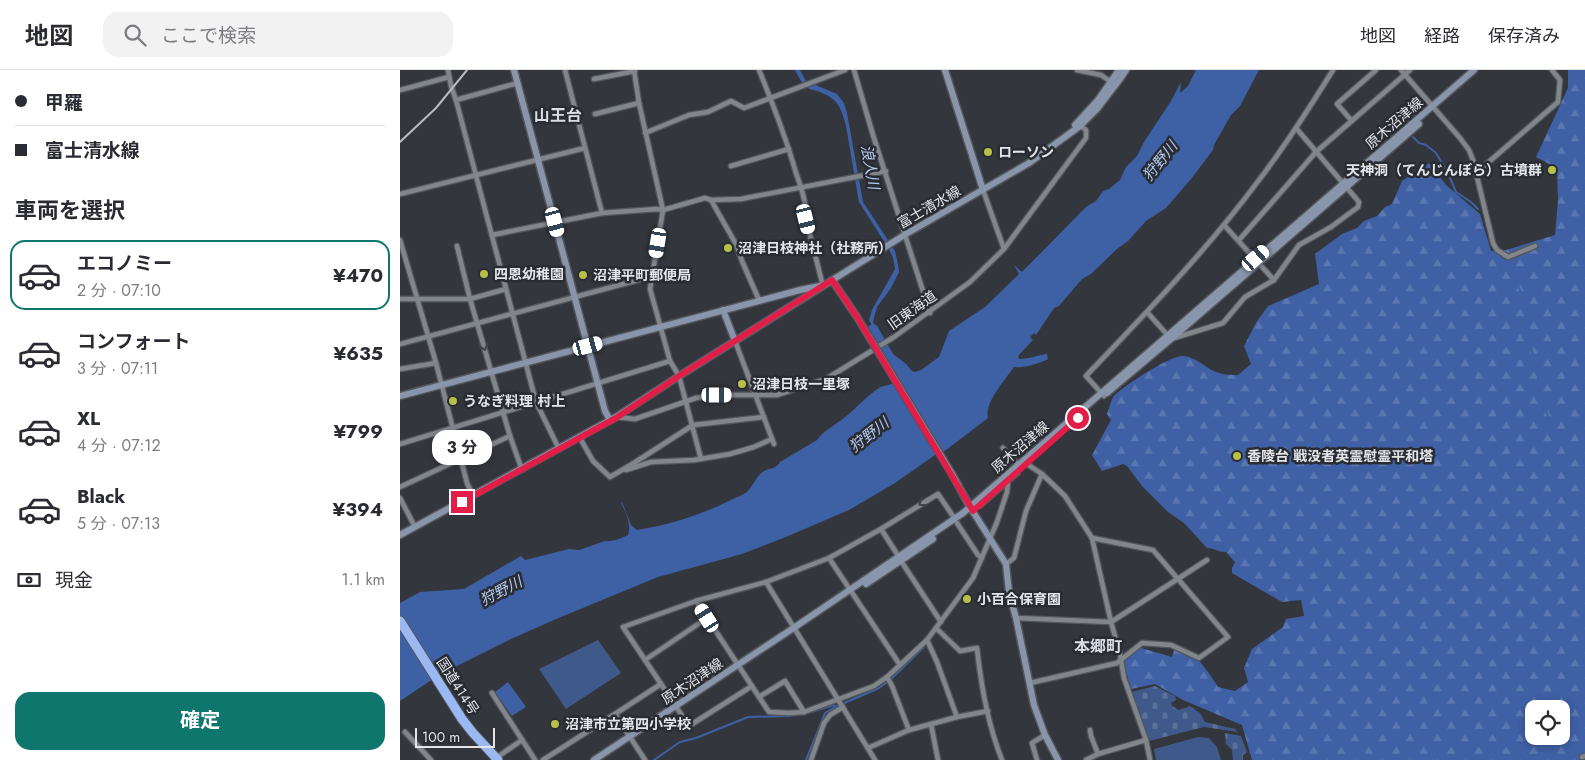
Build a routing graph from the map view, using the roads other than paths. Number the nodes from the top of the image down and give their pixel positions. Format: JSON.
{"nodes":[{"id":1,"x":448,"y":70,"type":"edge"},
{"id":2,"x":514,"y":70,"type":"edge"},
{"id":3,"x":564,"y":70,"type":"edge"},
{"id":4,"x":634,"y":70,"type":"edge"},
{"id":5,"x":759,"y":70,"type":"edge"},
{"id":6,"x":845,"y":70,"type":"edge"},
{"id":7,"x":854,"y":70,"type":"edge"},
{"id":8,"x":945,"y":70,"type":"edge"},
{"id":9,"x":1077,"y":70,"type":"edge"},
{"id":10,"x":1119,"y":70,"type":"edge"},
{"id":11,"x":1126,"y":70,"type":"edge"},
{"id":12,"x":1333,"y":70,"type":"edge"},
{"id":13,"x":1376,"y":70,"type":"edge"},
{"id":14,"x":1410,"y":70,"type":"edge"},
{"id":15,"x":1474,"y":70,"type":"edge"},
{"id":16,"x":1480,"y":70,"type":"edge"},
{"id":17,"x":1552,"y":70,"type":"edge"},
{"id":18,"x":1099,"y":72,"type":"edge"},
{"id":19,"x":1403,"y":72,"type":"edge"},
{"id":20,"x":449,"y":77,"type":"junction"},
{"id":21,"x":594,"y":79,"type":"dead end"},
{"id":22,"x":1111,"y":82,"type":"junction"},
{"id":23,"x":518,"y":83,"type":"junction"},
{"id":24,"x":400,"y":90,"type":"edge"},
{"id":25,"x":771,"y":99,"type":"junction"},
{"id":26,"x":456,"y":100,"type":"junction"},
{"id":27,"x":639,"y":103,"type":"junction"},
{"id":28,"x":1433,"y":108,"type":"junction"},
{"id":29,"x":595,"y":114,"type":"dead end"},
{"id":30,"x":1352,"y":120,"type":"junction"},
{"id":31,"x":1079,"y":125,"type":"junction"},
{"id":32,"x":1296,"y":128,"type":"junction"},
{"id":33,"x":645,"y":133,"type":"junction"},
{"id":34,"x":585,"y":148,"type":"junction"},
{"id":35,"x":789,"y":149,"type":"junction"},
{"id":36,"x":1316,"y":152,"type":"junction"},
{"id":37,"x":538,"y":161,"type":"junction"},
{"id":38,"x":731,"y":166,"type":"dead end"},
{"id":39,"x":886,"y":171,"type":"junction"},
{"id":40,"x":1476,"y":173,"type":"junction"},
{"id":41,"x":476,"y":176,"type":"junction"},
{"id":42,"x":1345,"y":185,"type":"junction"},
{"id":43,"x":801,"y":188,"type":"junction"},
{"id":44,"x":983,"y":190,"type":"junction"},
{"id":45,"x":400,"y":194,"type":"edge"},
{"id":46,"x":710,"y":200,"type":"junction"},
{"id":47,"x":663,"y":210,"type":"junction"},
{"id":48,"x":602,"y":213,"type":"junction"},
{"id":49,"x":555,"y":222,"type":"junction"},
{"id":50,"x":1224,"y":224,"type":"junction"},
{"id":51,"x":906,"y":234,"type":"junction"},
{"id":52,"x":492,"y":235,"type":"junction"},
{"id":53,"x":400,"y":240,"type":"edge"},
{"id":54,"x":1239,"y":240,"type":"junction"},
{"id":55,"x":457,"y":246,"type":"dead end"},
{"id":56,"x":1535,"y":246,"type":"dead end"},
{"id":57,"x":1004,"y":249,"type":"junction"},
{"id":58,"x":1257,"y":260,"type":"junction"},
{"id":59,"x":653,"y":276,"type":"junction"},
{"id":60,"x":832,"y":280,"type":"junction"},
{"id":61,"x":1274,"y":280,"type":"junction"},
{"id":62,"x":823,"y":286,"type":"junction"},
{"id":63,"x":506,"y":288,"type":"junction"},
{"id":64,"x":575,"y":297,"type":"junction"},
{"id":65,"x":400,"y":299,"type":"edge"},
{"id":66,"x":419,"y":299,"type":"junction"},
{"id":67,"x":470,"y":299,"type":"junction"},
{"id":68,"x":759,"y":300,"type":"junction"},
{"id":69,"x":722,"y":310,"type":"junction"},
{"id":70,"x":930,"y":312,"type":"junction"},
{"id":71,"x":1147,"y":312,"type":"junction"},
{"id":72,"x":512,"y":315,"type":"junction"},
{"id":73,"x":478,"y":324,"type":"junction"},
{"id":74,"x":661,"y":326,"type":"junction"},
{"id":75,"x":428,"y":337,"type":"junction"},
{"id":76,"x":1170,"y":337,"type":"junction"},
{"id":77,"x":735,"y":341,"type":"junction"},
{"id":78,"x":400,"y":344,"type":"edge"},
{"id":79,"x":588,"y":346,"type":"junction"},
{"id":80,"x":670,"y":360,"type":"junction"},
{"id":81,"x":526,"y":362,"type":"junction"},
{"id":82,"x":436,"y":363,"type":"junction"},
{"id":83,"x":400,"y":369,"type":"edge"},
{"id":84,"x":491,"y":371,"type":"junction"},
{"id":85,"x":679,"y":376,"type":"junction"},
{"id":86,"x":598,"y":383,"type":"junction"},
{"id":87,"x":441,"y":385,"type":"junction"},
{"id":88,"x":1102,"y":394,"type":"junction"},
{"id":89,"x":755,"y":395,"type":"junction"},
{"id":90,"x":400,"y":396,"type":"edge"},
{"id":91,"x":686,"y":400,"type":"junction"},
{"id":92,"x":536,"y":402,"type":"junction"},
{"id":93,"x":503,"y":413,"type":"junction"},
{"id":94,"x":764,"y":418,"type":"junction"},
{"id":95,"x":613,"y":419,"type":"junction"},
{"id":96,"x":693,"y":425,"type":"junction"},
{"id":97,"x":452,"y":428,"type":"junction"},
{"id":98,"x":510,"y":436,"type":"junction"},
{"id":99,"x":580,"y":438,"type":"junction"},
{"id":100,"x":400,"y":444,"type":"edge"},
{"id":101,"x":1003,"y":448,"type":"dead end"},
{"id":102,"x":559,"y":449,"type":"junction"},
{"id":103,"x":461,"y":459,"type":"junction"},
{"id":104,"x":701,"y":459,"type":"junction"},
{"id":105,"x":1022,"y":466,"type":"junction"},
{"id":106,"x":522,"y":470,"type":"junction"},
{"id":107,"x":621,"y":471,"type":"junction"},
{"id":108,"x":1042,"y":474,"type":"junction"},
{"id":109,"x":1008,"y":480,"type":"junction"},
{"id":110,"x":400,"y":487,"type":"edge"},
{"id":111,"x":473,"y":496,"type":"junction"},
{"id":112,"x":400,"y":498,"type":"edge"},
{"id":113,"x":972,"y":509,"type":"junction"},
{"id":114,"x":956,"y":521,"type":"junction"},
{"id":115,"x":415,"y":527,"type":"junction"},
{"id":116,"x":881,"y":530,"type":"junction"},
{"id":117,"x":400,"y":535,"type":"edge"},
{"id":118,"x":990,"y":537,"type":"junction"},
{"id":119,"x":1092,"y":538,"type":"junction"},
{"id":120,"x":829,"y":558,"type":"junction"},
{"id":121,"x":982,"y":558,"type":"junction"},
{"id":122,"x":900,"y":559,"type":"junction"},
{"id":123,"x":1208,"y":560,"type":"dead end"},
{"id":124,"x":1006,"y":564,"type":"junction"},
{"id":125,"x":1178,"y":579,"type":"junction"},
{"id":126,"x":766,"y":582,"type":"junction"},
{"id":127,"x":851,"y":592,"type":"junction"},
{"id":128,"x":696,"y":601,"type":"junction"},
{"id":129,"x":707,"y":618,"type":"junction"},
{"id":130,"x":1016,"y":618,"type":"junction"},
{"id":131,"x":400,"y":621,"type":"edge"},
{"id":132,"x":941,"y":622,"type":"junction"},
{"id":133,"x":1111,"y":622,"type":"junction"},
{"id":134,"x":936,"y":628,"type":"junction"},
{"id":135,"x":796,"y":629,"type":"junction"},
{"id":136,"x":927,"y":640,"type":"junction"},
{"id":137,"x":645,"y":660,"type":"junction"},
{"id":138,"x":1121,"y":660,"type":"junction"},
{"id":139,"x":900,"y":665,"type":"junction"},
{"id":140,"x":739,"y":667,"type":"junction"},
{"id":141,"x":887,"y":677,"type":"junction"},
{"id":142,"x":1030,"y":683,"type":"junction"},
{"id":143,"x":660,"y":684,"type":"junction"},
{"id":144,"x":752,"y":686,"type":"junction"},
{"id":145,"x":492,"y":693,"type":"dead end"},
{"id":146,"x":759,"y":697,"type":"junction"},
{"id":147,"x":839,"y":700,"type":"junction"},
{"id":148,"x":843,"y":707,"type":"junction"},
{"id":149,"x":677,"y":708,"type":"junction"},
{"id":150,"x":988,"y":711,"type":"junction"},
{"id":151,"x":804,"y":712,"type":"junction"},
{"id":152,"x":615,"y":714,"type":"junction"},
{"id":153,"x":957,"y":717,"type":"junction"},
{"id":154,"x":931,"y":724,"type":"junction"},
{"id":155,"x":909,"y":730,"type":"junction"},
{"id":156,"x":1090,"y":730,"type":"dead end"},
{"id":157,"x":405,"y":732,"type":"dead end"},
{"id":158,"x":1045,"y":735,"type":"junction"},
{"id":159,"x":631,"y":739,"type":"junction"},
{"id":160,"x":522,"y":740,"type":"junction"},
{"id":161,"x":1146,"y":740,"type":"junction"},
{"id":162,"x":868,"y":748,"type":"junction"},
{"id":163,"x":1098,"y":754,"type":"junction"},
{"id":164,"x":497,"y":759,"type":"edge"},
{"id":165,"x":432,"y":760,"type":"edge"},
{"id":166,"x":535,"y":760,"type":"edge"},
{"id":167,"x":544,"y":760,"type":"edge"},
{"id":168,"x":594,"y":760,"type":"edge"},
{"id":169,"x":602,"y":760,"type":"edge"},
{"id":170,"x":645,"y":760,"type":"edge"},
{"id":171,"x":811,"y":760,"type":"edge"},
{"id":172,"x":876,"y":760,"type":"edge"},
{"id":173,"x":938,"y":760,"type":"edge"},
{"id":174,"x":1002,"y":760,"type":"edge"},
{"id":175,"x":1036,"y":760,"type":"edge"},
{"id":176,"x":1058,"y":760,"type":"edge"},
{"id":177,"x":1086,"y":760,"type":"edge"},
{"id":178,"x":1150,"y":760,"type":"edge"}],
"edges":[{"from":1,"to":20,"type":"street"},
{"from":2,"to":23,"type":"main road"},
{"from":3,"to":34,"type":"street"},
{"from":4,"to":21,"type":"street"},
{"from":4,"to":27,"type":"street"},
{"from":5,"to":25,"type":"street"},
{"from":6,"to":25,"type":"street"},
{"from":7,"to":39,"type":"street"},
{"from":8,"to":44,"type":"main road"},
{"from":9,"to":18,"type":"street"},
{"from":10,"to":22,"type":"main road","name":"富士清水線"},
{"from":11,"to":31,"type":"main road","name":"富士清水線"},
{"from":12,"to":32,"type":"street"},
{"from":13,"to":30,"type":"street"},
{"from":14,"to":19,"type":"street"},
{"from":15,"to":28,"type":"main road","name":"原木沼津線"},
{"from":16,"to":28,"type":"main road","name":"原木沼津線"},
{"from":17,"to":40,"type":"street"},
{"from":18,"to":22,"type":"street"},
{"from":19,"to":28,"type":"street"},
{"from":19,"to":30,"type":"street"},
{"from":20,"to":24,"type":"street"},
{"from":20,"to":26,"type":"street"},
{"from":22,"to":31,"type":"main road","name":"富士清水線"},
{"from":23,"to":26,"type":"street"},
{"from":23,"to":37,"type":"main road"},
{"from":25,"to":33,"type":"street"},
{"from":25,"to":35,"type":"street"},
{"from":26,"to":41,"type":"street"},
{"from":27,"to":29,"type":"street"},
{"from":27,"to":33,"type":"street"},
{"from":28,"to":40,"type":"street"},
{"from":28,"to":42,"type":"main road","name":"原木沼津線"},
{"from":30,"to":36,"type":"street"},
{"from":31,"to":44,"type":"main road","name":"富士清水線"},
{"from":31,"to":57,"type":"street","name":"旧東海道"},
{"from":32,"to":36,"type":"street"},
{"from":32,"to":50,"type":"street"},
{"from":33,"to":47,"type":"street"},
{"from":34,"to":37,"type":"street"},
{"from":34,"to":48,"type":"street"},
{"from":35,"to":38,"type":"street"},
{"from":35,"to":43,"type":"street"},
{"from":36,"to":42,"type":"street"},
{"from":36,"to":54,"type":"street"},
{"from":37,"to":41,"type":"street"},
{"from":37,"to":49,"type":"main road"},
{"from":39,"to":43,"type":"street"},
{"from":39,"to":51,"type":"street"},
{"from":40,"to":56,"type":"street"},
{"from":41,"to":45,"type":"street"},
{"from":41,"to":52,"type":"street"},
{"from":42,"to":58,"type":"main road","name":"原木沼津線"},
{"from":42,"to":61,"type":"street"},
{"from":43,"to":46,"type":"street"},
{"from":43,"to":62,"type":"street"},
{"from":44,"to":51,"type":"main road","name":"富士清水線"},
{"from":44,"to":57,"type":"street"},
{"from":46,"to":47,"type":"street"},
{"from":46,"to":68,"type":"street"},
{"from":47,"to":48,"type":"street"},
{"from":47,"to":59,"type":"street"},
{"from":48,"to":49,"type":"street"},
{"from":49,"to":52,"type":"street"},
{"from":49,"to":64,"type":"main road"},
{"from":50,"to":54,"type":"street"},
{"from":50,"to":71,"type":"street"},
{"from":51,"to":60,"type":"main road","name":"富士清水線"},
{"from":51,"to":70,"type":"street"},
{"from":52,"to":63,"type":"street"},
{"from":53,"to":66,"type":"street"},
{"from":54,"to":58,"type":"street"},
{"from":55,"to":67,"type":"street"},
{"from":57,"to":70,"type":"street","name":"旧東海道"},
{"from":58,"to":61,"type":"street"},
{"from":58,"to":76,"type":"main road","name":"原木沼津線"},
{"from":59,"to":64,"type":"street"},
{"from":59,"to":74,"type":"street"},
{"from":60,"to":62,"type":"main road","name":"富士清水線"},
{"from":60,"to":113,"type":"main road","bridge":true},
{"from":61,"to":76,"type":"street"},
{"from":62,"to":68,"type":"main road"},
{"from":62,"to":77,"type":"main road","name":"富士清水線"},
{"from":63,"to":67,"type":"street"},
{"from":63,"to":72,"type":"street"},
{"from":64,"to":72,"type":"street"},
{"from":64,"to":79,"type":"main road"},
{"from":65,"to":66,"type":"street"},
{"from":66,"to":67,"type":"street"},
{"from":66,"to":75,"type":"street"},
{"from":67,"to":73,"type":"street"},
{"from":68,"to":69,"type":"main road"},
{"from":69,"to":74,"type":"main road"},
{"from":69,"to":77,"type":"main road"},
{"from":70,"to":89,"type":"street","name":"旧東海道"},
{"from":71,"to":76,"type":"street"},
{"from":71,"to":88,"type":"street"},
{"from":72,"to":73,"type":"street"},
{"from":72,"to":81,"type":"street"},
{"from":73,"to":75,"type":"street"},
{"from":73,"to":84,"type":"street","one_way":true},
{"from":74,"to":79,"type":"main road"},
{"from":74,"to":80,"type":"street"},
{"from":75,"to":78,"type":"street"},
{"from":75,"to":82,"type":"street"},
{"from":76,"to":88,"type":"main road","name":"原木沼津線"},
{"from":77,"to":85,"type":"main road","name":"富士清水線"},
{"from":77,"to":89,"type":"street"},
{"from":79,"to":81,"type":"main road"},
{"from":79,"to":86,"type":"main road"},
{"from":80,"to":85,"type":"street"},
{"from":80,"to":86,"type":"street"},
{"from":81,"to":84,"type":"main road"},
{"from":81,"to":92,"type":"street"},
{"from":82,"to":83,"type":"street"},
{"from":82,"to":87,"type":"street"},
{"from":84,"to":87,"type":"main road"},
{"from":84,"to":93,"type":"street"},
{"from":85,"to":91,"type":"street"},
{"from":85,"to":95,"type":"main road","name":"富士清水線"},
{"from":86,"to":92,"type":"street"},
{"from":86,"to":95,"type":"main road"},
{"from":87,"to":90,"type":"main road"},
{"from":87,"to":97,"type":"street"},
{"from":88,"to":105,"type":"main road","name":"原木沼津線"},
{"from":89,"to":91,"type":"street","name":"旧東海道"},
{"from":89,"to":94,"type":"street"},
{"from":91,"to":95,"type":"street","name":"旧東海道"},
{"from":91,"to":96,"type":"street"},
{"from":92,"to":93,"type":"street"},
{"from":92,"to":102,"type":"street"},
{"from":93,"to":97,"type":"street"},
{"from":93,"to":98,"type":"street"},
{"from":94,"to":96,"type":"street"},
{"from":94,"to":104,"type":"street"},
{"from":95,"to":99,"type":"main road","name":"富士清水線"},
{"from":96,"to":104,"type":"street"},
{"from":96,"to":107,"type":"street"},
{"from":97,"to":100,"type":"street"},
{"from":97,"to":103,"type":"street"},
{"from":98,"to":103,"type":"street"},
{"from":98,"to":106,"type":"street"},
{"from":99,"to":102,"type":"main road","name":"富士清水線"},
{"from":99,"to":107,"type":"street"},
{"from":101,"to":105,"type":"street"},
{"from":102,"to":106,"type":"main road","name":"富士清水線"},
{"from":103,"to":110,"type":"street"},
{"from":103,"to":111,"type":"street"},
{"from":104,"to":107,"type":"street"},
{"from":105,"to":108,"type":"street"},
{"from":105,"to":109,"type":"main road","name":"原木沼津線"},
{"from":105,"to":113,"type":"main road","name":"原木沼津線"},
{"from":106,"to":111,"type":"main road","name":"富士清水線"},
{"from":108,"to":119,"type":"street"},
{"from":108,"to":124,"type":"street"},
{"from":109,"to":113,"type":"main road","name":"原木沼津線"},
{"from":109,"to":118,"type":"street"},
{"from":111,"to":115,"type":"main road","name":"富士清水線"},
{"from":112,"to":115,"type":"street"},
{"from":113,"to":114,"type":"main road","name":"原木沼津線"},
{"from":113,"to":118,"type":"main road"},
{"from":114,"to":116,"type":"street","one_way":true},
{"from":114,"to":121,"type":"street"},
{"from":114,"to":122,"type":"main road","name":"原木沼津線"},
{"from":115,"to":117,"type":"main road","name":"富士清水線"},
{"from":116,"to":120,"type":"street"},
{"from":116,"to":122,"type":"street"},
{"from":118,"to":121,"type":"street"},
{"from":118,"to":124,"type":"main road"},
{"from":119,"to":125,"type":"street"},
{"from":119,"to":133,"type":"street"},
{"from":120,"to":126,"type":"street"},
{"from":120,"to":127,"type":"street"},
{"from":121,"to":132,"type":"street"},
{"from":122,"to":127,"type":"main road","name":"原木沼津線"},
{"from":122,"to":132,"type":"street"},
{"from":123,"to":125,"type":"street"},
{"from":124,"to":130,"type":"main road"},
{"from":125,"to":133,"type":"street"},
{"from":125,"to":138,"type":"street"},
{"from":126,"to":128,"type":"street"},
{"from":126,"to":135,"type":"street"},
{"from":127,"to":135,"type":"main road","name":"原木沼津線"},
{"from":127,"to":139,"type":"street"},
{"from":128,"to":129,"type":"street"},
{"from":128,"to":137,"type":"street"},
{"from":129,"to":137,"type":"street"},
{"from":129,"to":140,"type":"street"},
{"from":130,"to":133,"type":"street"},
{"from":130,"to":142,"type":"main road"},
{"from":131,"to":164,"type":"highway","name":"国道414号"},
{"from":132,"to":134,"type":"street"},
{"from":133,"to":138,"type":"street"},
{"from":134,"to":136,"type":"street"},
{"from":134,"to":150,"type":"street"},
{"from":135,"to":140,"type":"main road","name":"原木沼津線"},
{"from":135,"to":147,"type":"street"},
{"from":136,"to":139,"type":"street"},
{"from":136,"to":153,"type":"street"},
{"from":137,"to":143,"type":"street"},
{"from":138,"to":142,"type":"street"},
{"from":138,"to":161,"type":"street"},
{"from":139,"to":141,"type":"street"},
{"from":140,"to":144,"type":"street"},
{"from":140,"to":149,"type":"main road","name":"原木沼津線"},
{"from":141,"to":147,"type":"street"},
{"from":141,"to":155,"type":"street"},
{"from":142,"to":158,"type":"main road"},
{"from":143,"to":149,"type":"street"},
{"from":143,"to":152,"type":"street"},
{"from":144,"to":146,"type":"street"},
{"from":144,"to":149,"type":"street"},
{"from":145,"to":160,"type":"street"},
{"from":146,"to":151,"type":"street"},
{"from":146,"to":151,"type":"street"},
{"from":147,"to":148,"type":"street"},
{"from":147,"to":151,"type":"street"},
{"from":148,"to":162,"type":"street"},
{"from":148,"to":171,"type":"street"},
{"from":149,"to":159,"type":"main road","name":"原木沼津線"},
{"from":150,"to":153,"type":"street"},
{"from":150,"to":174,"type":"street"},
{"from":152,"to":159,"type":"street"},
{"from":152,"to":167,"type":"street"},
{"from":153,"to":154,"type":"street"},
{"from":154,"to":155,"type":"street"},
{"from":154,"to":173,"type":"street"},
{"from":155,"to":162,"type":"street"},
{"from":156,"to":163,"type":"street"},
{"from":157,"to":165,"type":"street"},
{"from":158,"to":175,"type":"street"},
{"from":158,"to":176,"type":"main road"},
{"from":159,"to":168,"type":"main road","name":"原木沼津線"},
{"from":159,"to":169,"type":"main road","name":"原木沼津線"},
{"from":159,"to":170,"type":"street"},
{"from":160,"to":164,"type":"street"},
{"from":160,"to":166,"type":"street"},
{"from":161,"to":163,"type":"street"},
{"from":161,"to":178,"type":"street"},
{"from":162,"to":172,"type":"street"},
{"from":163,"to":177,"type":"street"}]}
